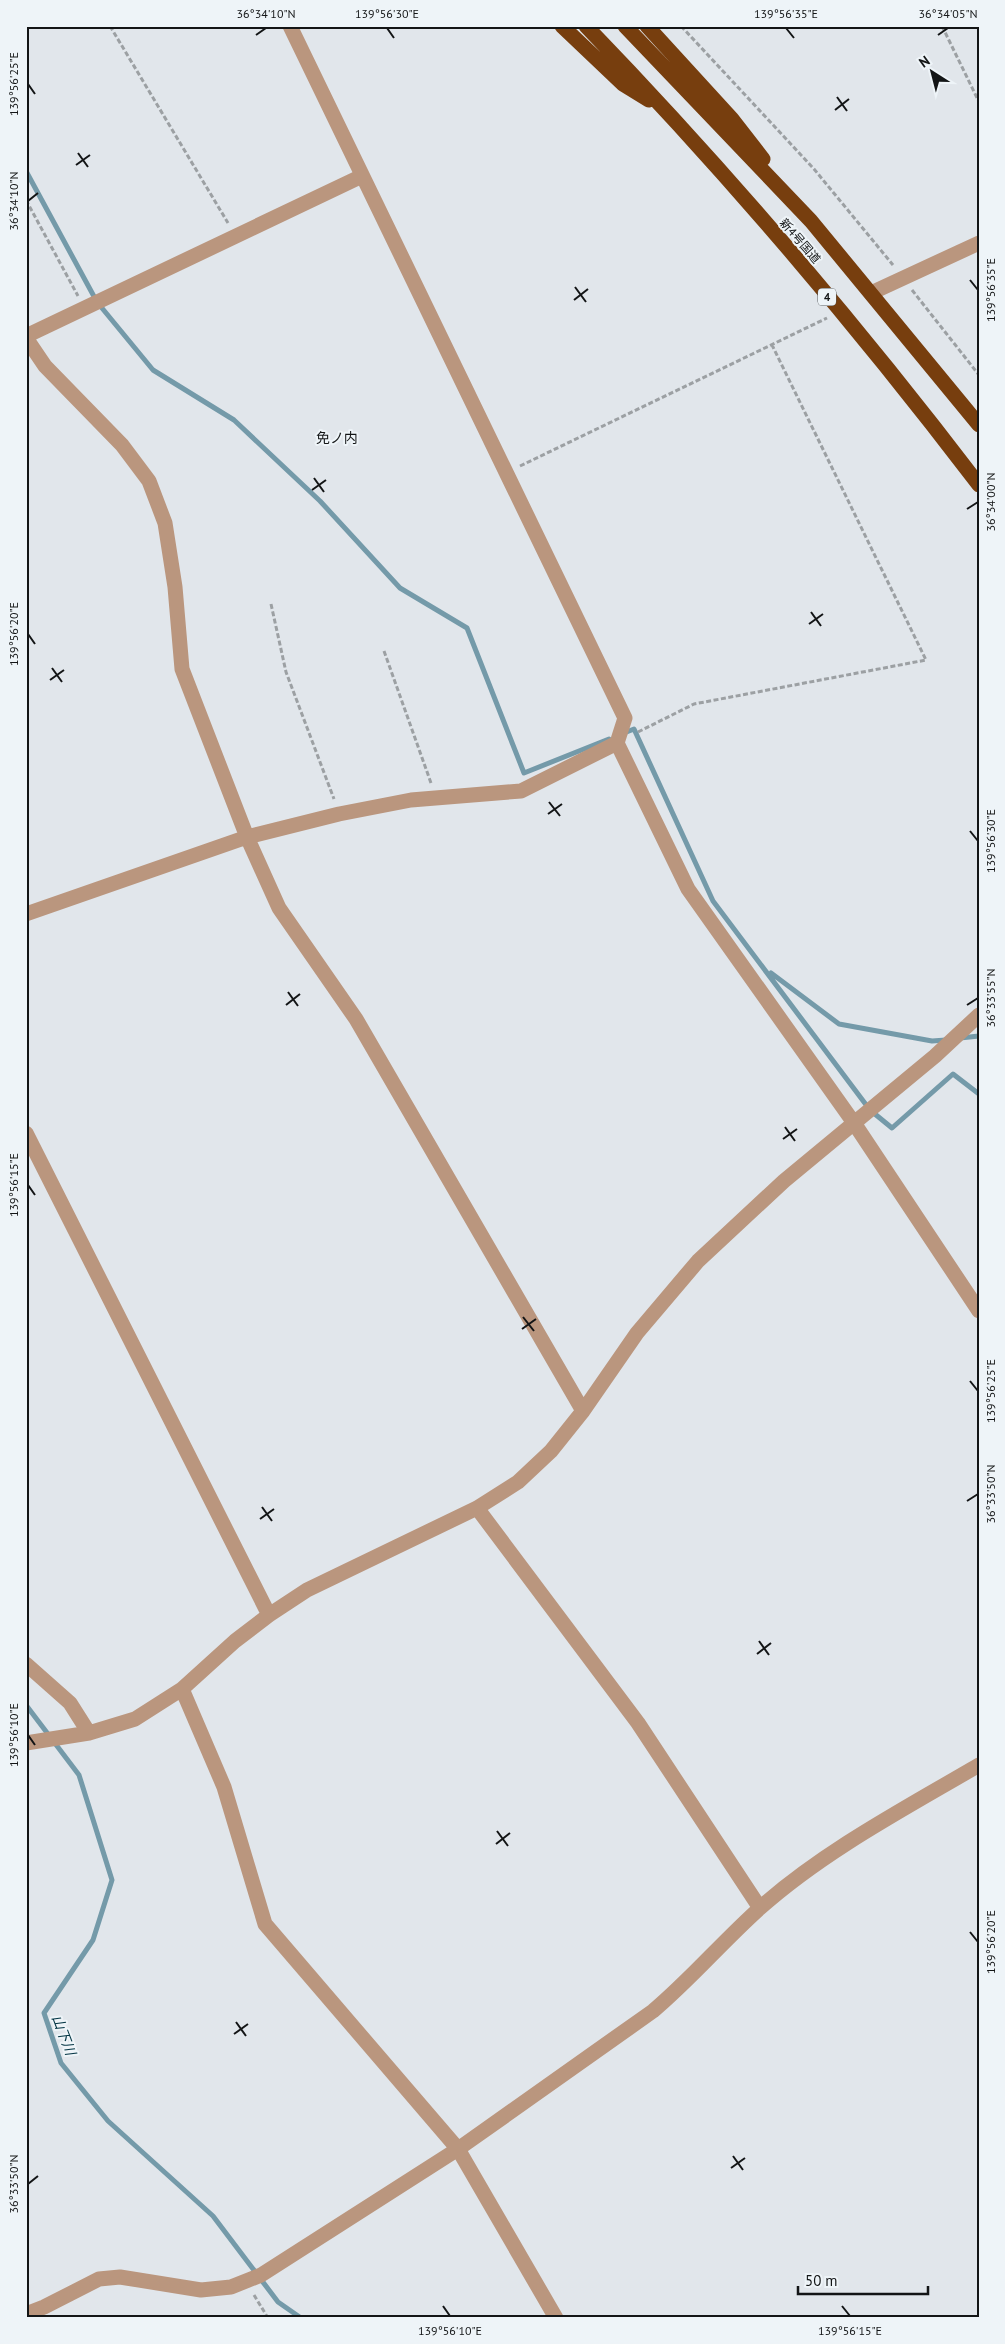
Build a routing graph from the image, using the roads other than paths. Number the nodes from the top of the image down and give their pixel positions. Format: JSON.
{"nodes":[{"id":1,"x":290,"y":26,"type":"edge"},
{"id":2,"x":562,"y":26,"type":"edge"},
{"id":3,"x":586,"y":26,"type":"edge"},
{"id":4,"x":625,"y":26,"type":"edge"},
{"id":5,"x":647,"y":26,"type":"edge"},
{"id":6,"x":670,"y":113,"type":"junction"},
{"id":7,"x":362,"y":176,"type":"junction"},
{"id":8,"x":811,"y":221,"type":"junction"},
{"id":9,"x":979,"y":243,"type":"edge"},
{"id":10,"x":871,"y":293,"type":"junction"},
{"id":11,"x":26,"y":337,"type":"edge"},
{"id":12,"x":979,"y":424,"type":"edge"},
{"id":13,"x":979,"y":485,"type":"edge"},
{"id":14,"x":617,"y":743,"type":"junction"},
{"id":15,"x":247,"y":837,"type":"junction"},
{"id":16,"x":26,"y":914,"type":"edge"},
{"id":17,"x":979,"y":1015,"type":"edge"},
{"id":18,"x":854,"y":1123,"type":"junction"},
{"id":19,"x":26,"y":1133,"type":"edge"},
{"id":20,"x":979,"y":1311,"type":"edge"},
{"id":21,"x":583,"y":1411,"type":"junction"},
{"id":22,"x":477,"y":1508,"type":"junction"},
{"id":23,"x":269,"y":1615,"type":"junction"},
{"id":24,"x":26,"y":1664,"type":"edge"},
{"id":25,"x":182,"y":1689,"type":"junction"},
{"id":26,"x":89,"y":1733,"type":"junction"},
{"id":27,"x":26,"y":1742,"type":"edge"},
{"id":28,"x":979,"y":1765,"type":"edge"},
{"id":29,"x":760,"y":1908,"type":"junction"},
{"id":30,"x":458,"y":2149,"type":"junction"},
{"id":31,"x":26,"y":2314,"type":"edge"},
{"id":32,"x":556,"y":2318,"type":"edge"}],
"edges":[{"from":1,"to":7,"type":"street"},
{"from":2,"to":6,"type":"highway"},
{"from":3,"to":6,"type":"highway","name":"新4号国道","number":"4"},
{"from":4,"to":8,"type":"highway","name":"新4号国道"},
{"from":5,"to":8,"type":"highway"},
{"from":6,"to":13,"type":"highway","name":"新4号国道","number":"4"},
{"from":7,"to":11,"type":"street"},
{"from":7,"to":14,"type":"street"},
{"from":8,"to":10,"type":"highway","name":"新4号国道"},
{"from":9,"to":10,"type":"street"},
{"from":10,"to":12,"type":"highway","name":"新4号国道"},
{"from":11,"to":15,"type":"street"},
{"from":14,"to":15,"type":"street"},
{"from":14,"to":18,"type":"street"},
{"from":15,"to":16,"type":"street"},
{"from":15,"to":21,"type":"street"},
{"from":17,"to":18,"type":"street"},
{"from":18,"to":20,"type":"street"},
{"from":18,"to":21,"type":"street"},
{"from":19,"to":23,"type":"street"},
{"from":21,"to":22,"type":"street"},
{"from":22,"to":23,"type":"street"},
{"from":22,"to":29,"type":"street"},
{"from":23,"to":25,"type":"street"},
{"from":24,"to":26,"type":"street"},
{"from":25,"to":26,"type":"street"},
{"from":25,"to":30,"type":"street"},
{"from":26,"to":27,"type":"street"},
{"from":28,"to":29,"type":"street"},
{"from":29,"to":30,"type":"street"},
{"from":30,"to":31,"type":"street"},
{"from":30,"to":32,"type":"street"}]}
